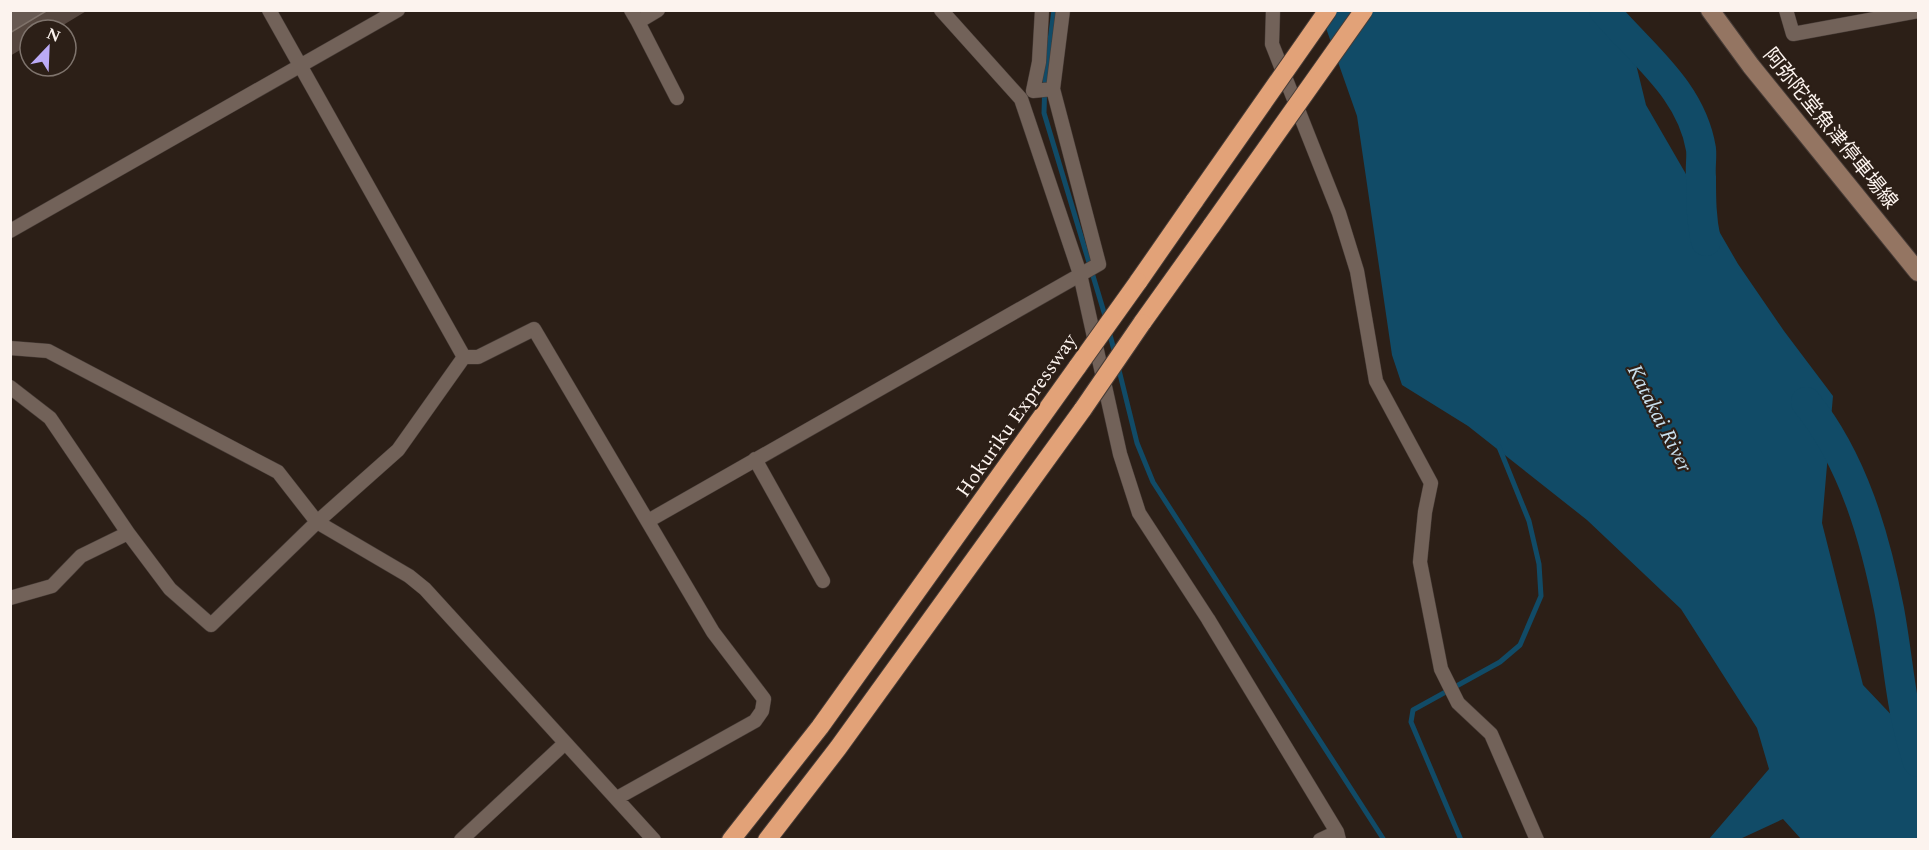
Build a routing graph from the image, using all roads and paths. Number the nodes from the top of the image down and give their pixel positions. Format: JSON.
{"nodes":[{"id":1,"x":269,"y":10,"type":"edge"},
{"id":2,"x":398,"y":10,"type":"edge"},
{"id":3,"x":658,"y":10,"type":"edge"},
{"id":4,"x":941,"y":10,"type":"edge"},
{"id":5,"x":1042,"y":10,"type":"edge"},
{"id":6,"x":1063,"y":10,"type":"edge"},
{"id":7,"x":1273,"y":10,"type":"edge"},
{"id":8,"x":1328,"y":10,"type":"edge"},
{"id":9,"x":1364,"y":10,"type":"edge"},
{"id":10,"x":1710,"y":10,"type":"edge"},
{"id":11,"x":1786,"y":10,"type":"edge"},
{"id":12,"x":1918,"y":11,"type":"edge"},
{"id":13,"x":634,"y":16,"type":"edge"},
{"id":14,"x":300,"y":65,"type":"junction"},
{"id":15,"x":1053,"y":89,"type":"junction"},
{"id":16,"x":1027,"y":95,"type":"junction"},
{"id":17,"x":677,"y":98,"type":"dead end"},
{"id":18,"x":10,"y":231,"type":"edge"},
{"id":19,"x":1918,"y":272,"type":"edge"},
{"id":20,"x":1080,"y":274,"type":"junction"},
{"id":21,"x":10,"y":348,"type":"edge"},
{"id":22,"x":464,"y":357,"type":"junction"},
{"id":23,"x":10,"y":387,"type":"edge"},
{"id":24,"x":755,"y":459,"type":"junction"},
{"id":25,"x":648,"y":520,"type":"junction"},
{"id":26,"x":317,"y":522,"type":"junction"},
{"id":27,"x":128,"y":533,"type":"junction"},
{"id":28,"x":823,"y":581,"type":"dead end"},
{"id":29,"x":10,"y":598,"type":"edge"},
{"id":30,"x":564,"y":744,"type":"junction"},
{"id":31,"x":617,"y":798,"type":"junction"},
{"id":32,"x":1338,"y":836,"type":"edge"},
{"id":33,"x":460,"y":840,"type":"edge"},
{"id":34,"x":654,"y":840,"type":"edge"},
{"id":35,"x":731,"y":840,"type":"edge"},
{"id":36,"x":767,"y":840,"type":"edge"},
{"id":37,"x":1320,"y":840,"type":"edge"},
{"id":38,"x":1537,"y":840,"type":"edge"}],
"edges":[{"from":1,"to":14,"type":"street"},
{"from":2,"to":14,"type":"street"},
{"from":3,"to":13,"type":"street"},
{"from":4,"to":16,"type":"street"},
{"from":5,"to":16,"type":"street"},
{"from":6,"to":15,"type":"street"},
{"from":7,"to":38,"type":"street"},
{"from":8,"to":35,"type":"highway","name":"Hokuriku Expressway","bridge":true},
{"from":9,"to":36,"type":"highway","bridge":true},
{"from":10,"to":19,"type":"main road","name":"阿弥陀堂魚津停車場線"},
{"from":11,"to":12,"type":"street"},
{"from":13,"to":17,"type":"street"},
{"from":14,"to":18,"type":"street"},
{"from":14,"to":22,"type":"street"},
{"from":15,"to":16,"type":"street"},
{"from":15,"to":20,"type":"street"},
{"from":16,"to":20,"type":"street"},
{"from":20,"to":24,"type":"street"},
{"from":20,"to":32,"type":"street"},
{"from":21,"to":26,"type":"street"},
{"from":22,"to":25,"type":"street"},
{"from":22,"to":26,"type":"street"},
{"from":23,"to":27,"type":"street"},
{"from":24,"to":25,"type":"street"},
{"from":24,"to":28,"type":"street"},
{"from":25,"to":31,"type":"street"},
{"from":26,"to":27,"type":"street"},
{"from":26,"to":30,"type":"street"},
{"from":27,"to":29,"type":"street"},
{"from":30,"to":31,"type":"street"},
{"from":30,"to":33,"type":"street"},
{"from":31,"to":34,"type":"street"},
{"from":32,"to":37,"type":"street"}]}
